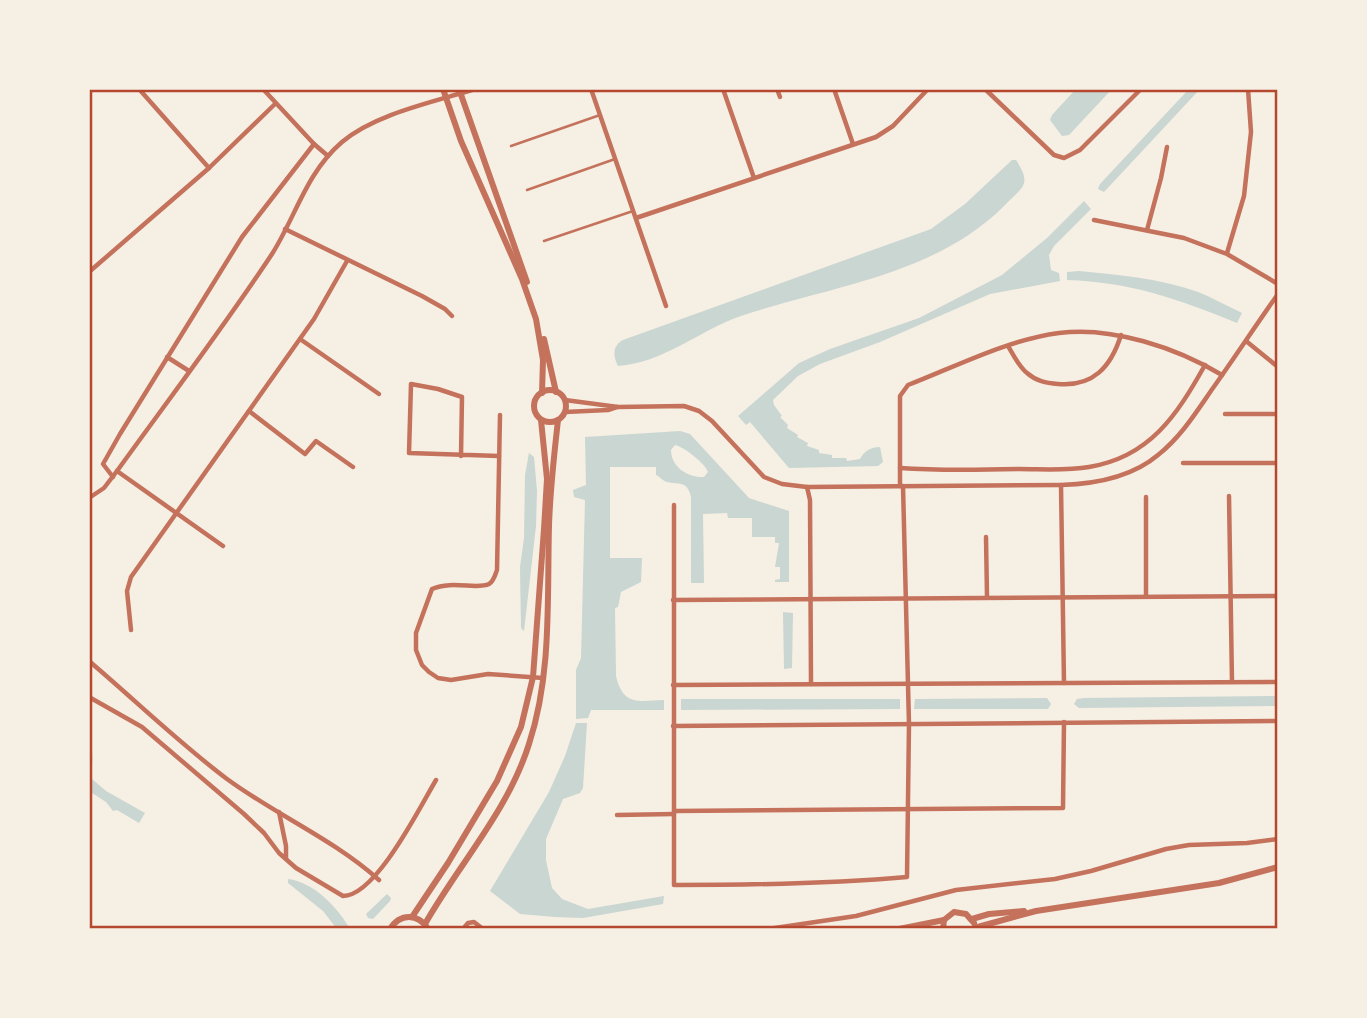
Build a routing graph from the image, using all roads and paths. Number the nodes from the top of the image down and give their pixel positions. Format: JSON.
{"nodes":[{"id":1,"x":139,"y":89,"type":"edge"},
{"id":2,"x":262,"y":89,"type":"edge"},
{"id":3,"x":443,"y":89,"type":"edge"},
{"id":4,"x":475,"y":89,"type":"edge"},
{"id":5,"x":591,"y":89,"type":"edge"},
{"id":6,"x":723,"y":89,"type":"edge"},
{"id":7,"x":778,"y":89,"type":"edge"},
{"id":8,"x":928,"y":89,"type":"edge"},
{"id":9,"x":985,"y":89,"type":"edge"},
{"id":10,"x":1142,"y":89,"type":"edge"},
{"id":11,"x":1248,"y":89,"type":"edge"},
{"id":12,"x":836,"y":91,"type":"edge"},
{"id":13,"x":460,"y":92,"type":"edge"},
{"id":14,"x":780,"y":97,"type":"dead end"},
{"id":15,"x":446,"y":99,"type":"junction"},
{"id":16,"x":275,"y":104,"type":"junction"},
{"id":17,"x":600,"y":116,"type":"junction"},
{"id":18,"x":314,"y":144,"type":"junction"},
{"id":19,"x":853,"y":144,"type":"junction"},
{"id":20,"x":511,"y":146,"type":"dead end"},
{"id":21,"x":1167,"y":147,"type":"dead end"},
{"id":22,"x":328,"y":156,"type":"junction"},
{"id":23,"x":615,"y":159,"type":"junction"},
{"id":24,"x":209,"y":168,"type":"junction"},
{"id":25,"x":754,"y":178,"type":"junction"},
{"id":26,"x":527,"y":190,"type":"dead end"},
{"id":27,"x":633,"y":211,"type":"junction"},
{"id":28,"x":636,"y":218,"type":"junction"},
{"id":29,"x":1094,"y":220,"type":"dead end"},
{"id":30,"x":285,"y":229,"type":"junction"},
{"id":31,"x":1147,"y":230,"type":"junction"},
{"id":32,"x":544,"y":241,"type":"dead end"},
{"id":33,"x":1227,"y":254,"type":"junction"},
{"id":34,"x":347,"y":261,"type":"junction"},
{"id":35,"x":89,"y":272,"type":"edge"},
{"id":36,"x":1278,"y":284,"type":"edge"},
{"id":37,"x":1278,"y":294,"type":"edge"},
{"id":38,"x":666,"y":306,"type":"dead end"},
{"id":39,"x":452,"y":316,"type":"dead end"},
{"id":40,"x":1121,"y":335,"type":"junction"},
{"id":41,"x":300,"y":338,"type":"junction"},
{"id":42,"x":1246,"y":341,"type":"junction"},
{"id":43,"x":1008,"y":346,"type":"junction"},
{"id":44,"x":167,"y":357,"type":"junction"},
{"id":45,"x":1205,"y":365,"type":"junction"},
{"id":46,"x":1278,"y":367,"type":"edge"},
{"id":47,"x":190,"y":371,"type":"junction"},
{"id":48,"x":1222,"y":375,"type":"junction"},
{"id":49,"x":556,"y":392,"type":"junction"},
{"id":50,"x":542,"y":393,"type":"junction"},
{"id":51,"x":379,"y":394,"type":"dead end"},
{"id":52,"x":565,"y":400,"type":"junction"},
{"id":53,"x":618,"y":407,"type":"junction"},
{"id":54,"x":249,"y":411,"type":"junction"},
{"id":55,"x":565,"y":412,"type":"junction"},
{"id":56,"x":1225,"y":414,"type":"dead end"},
{"id":57,"x":1278,"y":414,"type":"edge"},
{"id":58,"x":500,"y":415,"type":"dead end"},
{"id":59,"x":541,"y":420,"type":"junction"},
{"id":60,"x":558,"y":420,"type":"junction"},
{"id":61,"x":461,"y":456,"type":"junction"},
{"id":62,"x":499,"y":456,"type":"junction"},
{"id":63,"x":1183,"y":463,"type":"dead end"},
{"id":64,"x":1278,"y":463,"type":"edge"},
{"id":65,"x":353,"y":467,"type":"dead end"},
{"id":66,"x":900,"y":468,"type":"junction"},
{"id":67,"x":115,"y":474,"type":"junction"},
{"id":68,"x":1061,"y":485,"type":"junction"},
{"id":69,"x":902,"y":486,"type":"junction"},
{"id":70,"x":807,"y":487,"type":"junction"},
{"id":71,"x":1229,"y":496,"type":"dead end"},
{"id":72,"x":1146,"y":497,"type":"dead end"},
{"id":73,"x":89,"y":498,"type":"edge"},
{"id":74,"x":674,"y":505,"type":"dead end"},
{"id":75,"x":176,"y":514,"type":"junction"},
{"id":76,"x":986,"y":537,"type":"dead end"},
{"id":77,"x":223,"y":546,"type":"dead end"},
{"id":78,"x":1146,"y":596,"type":"junction"},
{"id":79,"x":1232,"y":596,"type":"junction"},
{"id":80,"x":1278,"y":596,"type":"edge"},
{"id":81,"x":987,"y":597,"type":"junction"},
{"id":82,"x":1062,"y":597,"type":"junction"},
{"id":83,"x":906,"y":598,"type":"junction"},
{"id":84,"x":811,"y":599,"type":"junction"},
{"id":85,"x":673,"y":600,"type":"junction"},
{"id":86,"x":131,"y":630,"type":"dead end"},
{"id":87,"x":89,"y":661,"type":"edge"},
{"id":88,"x":533,"y":677,"type":"junction"},
{"id":89,"x":544,"y":678,"type":"junction"},
{"id":90,"x":908,"y":682,"type":"junction"},
{"id":91,"x":1064,"y":682,"type":"junction"},
{"id":92,"x":1232,"y":682,"type":"junction"},
{"id":93,"x":1278,"y":682,"type":"edge"},
{"id":94,"x":811,"y":684,"type":"junction"},
{"id":95,"x":673,"y":685,"type":"junction"},
{"id":96,"x":89,"y":697,"type":"edge"},
{"id":97,"x":1278,"y":721,"type":"edge"},
{"id":98,"x":1064,"y":722,"type":"junction"},
{"id":99,"x":909,"y":724,"type":"junction"},
{"id":100,"x":673,"y":726,"type":"junction"},
{"id":101,"x":436,"y":780,"type":"dead end"},
{"id":102,"x":908,"y":808,"type":"junction"},
{"id":103,"x":279,"y":811,"type":"junction"},
{"id":104,"x":674,"y":813,"type":"junction"},
{"id":105,"x":617,"y":815,"type":"dead end"},
{"id":106,"x":1278,"y":839,"type":"edge"},
{"id":107,"x":286,"y":859,"type":"junction"},
{"id":108,"x":1278,"y":867,"type":"edge"},
{"id":109,"x":377,"y":878,"type":"junction"},
{"id":110,"x":1036,"y":911,"type":"junction"},
{"id":111,"x":412,"y":917,"type":"junction"},
{"id":112,"x":972,"y":919,"type":"junction"},
{"id":113,"x":944,"y":920,"type":"junction"},
{"id":114,"x":426,"y":926,"type":"edge"},
{"id":115,"x":390,"y":929,"type":"edge"},
{"id":116,"x":463,"y":929,"type":"edge"},
{"id":117,"x":483,"y":929,"type":"edge"},
{"id":118,"x":768,"y":929,"type":"edge"},
{"id":119,"x":900,"y":929,"type":"edge"},
{"id":120,"x":943,"y":929,"type":"edge"},
{"id":121,"x":974,"y":929,"type":"edge"}],
"edges":[{"from":1,"to":24,"type":"street"},
{"from":2,"to":16,"type":"street"},
{"from":3,"to":15,"type":"street"},
{"from":4,"to":13,"type":"street"},
{"from":5,"to":17,"type":"street"},
{"from":6,"to":25,"type":"street"},
{"from":7,"to":14,"type":"street"},
{"from":8,"to":19,"type":"street"},
{"from":9,"to":10,"type":"street"},
{"from":11,"to":33,"type":"street"},
{"from":12,"to":19,"type":"street"},
{"from":13,"to":15,"type":"street"},
{"from":13,"to":49,"type":"street"},
{"from":15,"to":22,"type":"street"},
{"from":15,"to":50,"type":"street"},
{"from":16,"to":18,"type":"street"},
{"from":16,"to":24,"type":"street"},
{"from":17,"to":20,"type":"lane"},
{"from":17,"to":23,"type":"street"},
{"from":18,"to":22,"type":"street"},
{"from":18,"to":44,"type":"street"},
{"from":19,"to":25,"type":"street"},
{"from":21,"to":31,"type":"street"},
{"from":22,"to":30,"type":"street"},
{"from":23,"to":26,"type":"lane"},
{"from":23,"to":27,"type":"street"},
{"from":24,"to":35,"type":"street"},
{"from":25,"to":28,"type":"street"},
{"from":27,"to":28,"type":"street"},
{"from":27,"to":32,"type":"lane"},
{"from":28,"to":38,"type":"street"},
{"from":29,"to":31,"type":"street"},
{"from":30,"to":34,"type":"street"},
{"from":30,"to":47,"type":"street"},
{"from":31,"to":33,"type":"street"},
{"from":33,"to":36,"type":"street"},
{"from":34,"to":39,"type":"street"},
{"from":34,"to":41,"type":"street"},
{"from":37,"to":42,"type":"street"},
{"from":40,"to":43,"type":"street"},
{"from":40,"to":43,"type":"street"},
{"from":40,"to":45,"type":"street"},
{"from":41,"to":51,"type":"street"},
{"from":41,"to":54,"type":"street"},
{"from":42,"to":46,"type":"street"},
{"from":42,"to":48,"type":"street"},
{"from":43,"to":66,"type":"street"},
{"from":44,"to":47,"type":"street"},
{"from":44,"to":67,"type":"street"},
{"from":45,"to":48,"type":"street"},
{"from":45,"to":66,"type":"street"},
{"from":47,"to":67,"type":"street"},
{"from":48,"to":68,"type":"street"},
{"from":49,"to":50,"type":"street"},
{"from":49,"to":52,"type":"street"},
{"from":50,"to":59,"type":"street"},
{"from":52,"to":53,"type":"street"},
{"from":52,"to":55,"type":"street"},
{"from":53,"to":55,"type":"street"},
{"from":53,"to":70,"type":"street"},
{"from":54,"to":65,"type":"street"},
{"from":54,"to":75,"type":"street"},
{"from":55,"to":60,"type":"street"},
{"from":56,"to":57,"type":"street"},
{"from":58,"to":62,"type":"street"},
{"from":59,"to":60,"type":"street"},
{"from":59,"to":88,"type":"street"},
{"from":60,"to":89,"type":"street"},
{"from":61,"to":61,"type":"street"},
{"from":61,"to":62,"type":"street"},
{"from":62,"to":88,"type":"street"},
{"from":63,"to":64,"type":"street"},
{"from":66,"to":69,"type":"street"},
{"from":67,"to":73,"type":"street"},
{"from":67,"to":75,"type":"street"},
{"from":68,"to":69,"type":"street"},
{"from":68,"to":82,"type":"street"},
{"from":69,"to":70,"type":"street"},
{"from":69,"to":83,"type":"street"},
{"from":70,"to":84,"type":"street"},
{"from":71,"to":79,"type":"street"},
{"from":72,"to":78,"type":"street"},
{"from":74,"to":85,"type":"street"},
{"from":75,"to":77,"type":"street"},
{"from":75,"to":86,"type":"street"},
{"from":76,"to":81,"type":"street"},
{"from":78,"to":79,"type":"street"},
{"from":78,"to":82,"type":"street"},
{"from":79,"to":80,"type":"street"},
{"from":79,"to":92,"type":"street"},
{"from":81,"to":82,"type":"street"},
{"from":81,"to":83,"type":"street"},
{"from":82,"to":91,"type":"street"},
{"from":83,"to":84,"type":"street"},
{"from":83,"to":90,"type":"street"},
{"from":84,"to":85,"type":"street"},
{"from":84,"to":94,"type":"street"},
{"from":85,"to":95,"type":"street"},
{"from":87,"to":103,"type":"street"},
{"from":88,"to":89,"type":"street"},
{"from":88,"to":111,"type":"street"},
{"from":89,"to":114,"type":"street"},
{"from":90,"to":91,"type":"street"},
{"from":90,"to":94,"type":"street"},
{"from":90,"to":99,"type":"street"},
{"from":91,"to":92,"type":"street"},
{"from":92,"to":93,"type":"street"},
{"from":94,"to":95,"type":"street"},
{"from":95,"to":100,"type":"street"},
{"from":96,"to":107,"type":"street"},
{"from":97,"to":98,"type":"street"},
{"from":98,"to":99,"type":"street"},
{"from":98,"to":102,"type":"street"},
{"from":99,"to":100,"type":"street"},
{"from":99,"to":102,"type":"street"},
{"from":100,"to":104,"type":"street"},
{"from":101,"to":109,"type":"street"},
{"from":102,"to":104,"type":"street"},
{"from":102,"to":104,"type":"street"},
{"from":103,"to":107,"type":"street"},
{"from":103,"to":109,"type":"street"},
{"from":104,"to":105,"type":"street"},
{"from":106,"to":118,"type":"street"},
{"from":107,"to":109,"type":"street"},
{"from":108,"to":110,"type":"street"},
{"from":110,"to":112,"type":"street"},
{"from":110,"to":121,"type":"street"},
{"from":111,"to":114,"type":"street"},
{"from":111,"to":115,"type":"street"},
{"from":112,"to":113,"type":"street"},
{"from":112,"to":121,"type":"street"},
{"from":113,"to":119,"type":"street"},
{"from":113,"to":120,"type":"street"},
{"from":116,"to":117,"type":"street"}]}
